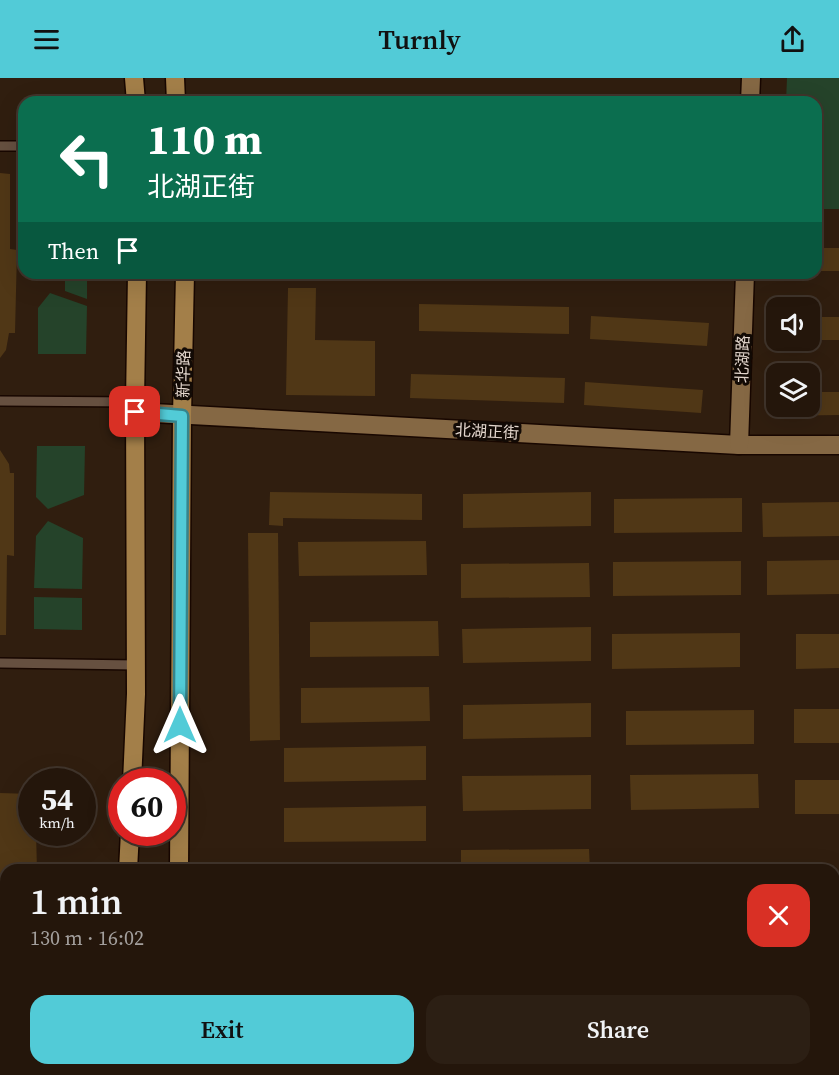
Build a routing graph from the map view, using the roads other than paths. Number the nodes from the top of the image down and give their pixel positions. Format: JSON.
{"nodes":[{"id":1,"x":134,"y":78,"type":"edge"},
{"id":2,"x":175,"y":78,"type":"edge"},
{"id":3,"x":751,"y":78,"type":"edge"},
{"id":4,"x":136,"y":96,"type":"edge"},
{"id":5,"x":176,"y":96,"type":"edge"},
{"id":6,"x":750,"y":96,"type":"edge"},
{"id":7,"x":0,"y":146,"type":"edge"},
{"id":8,"x":18,"y":146,"type":"edge"},
{"id":9,"x":137,"y":279,"type":"edge"},
{"id":10,"x":185,"y":279,"type":"edge"},
{"id":11,"x":745,"y":279,"type":"edge"},
{"id":12,"x":0,"y":401,"type":"edge"},
{"id":13,"x":135,"y":407,"type":"junction"},
{"id":14,"x":182,"y":416,"type":"junction"},
{"id":15,"x":739,"y":445,"type":"junction"},
{"id":16,"x":839,"y":445,"type":"edge"},
{"id":17,"x":0,"y":663,"type":"edge"},
{"id":18,"x":136,"y":665,"type":"junction"},
{"id":19,"x":133,"y":768,"type":"edge"},
{"id":20,"x":129,"y":846,"type":"edge"},
{"id":21,"x":128,"y":864,"type":"edge"},
{"id":22,"x":179,"y":864,"type":"edge"}],
"edges":[{"from":1,"to":4,"type":"main road"},
{"from":2,"to":5,"type":"main road"},
{"from":3,"to":6,"type":"street"},
{"from":7,"to":8,"type":"lane"},
{"from":9,"to":13,"type":"main road"},
{"from":10,"to":14,"type":"main road","name":"新华路"},
{"from":11,"to":15,"type":"street","name":"北湖路"},
{"from":12,"to":13,"type":"lane"},
{"from":13,"to":14,"type":"street","name":"北湖正街"},
{"from":13,"to":18,"type":"main road"},
{"from":14,"to":15,"type":"street","name":"北湖正街"},
{"from":14,"to":22,"type":"main road","name":"新华路"},
{"from":15,"to":16,"type":"street","name":"北湖正街"},
{"from":17,"to":18,"type":"lane"},
{"from":18,"to":19,"type":"main road"},
{"from":20,"to":21,"type":"main road"}]}
